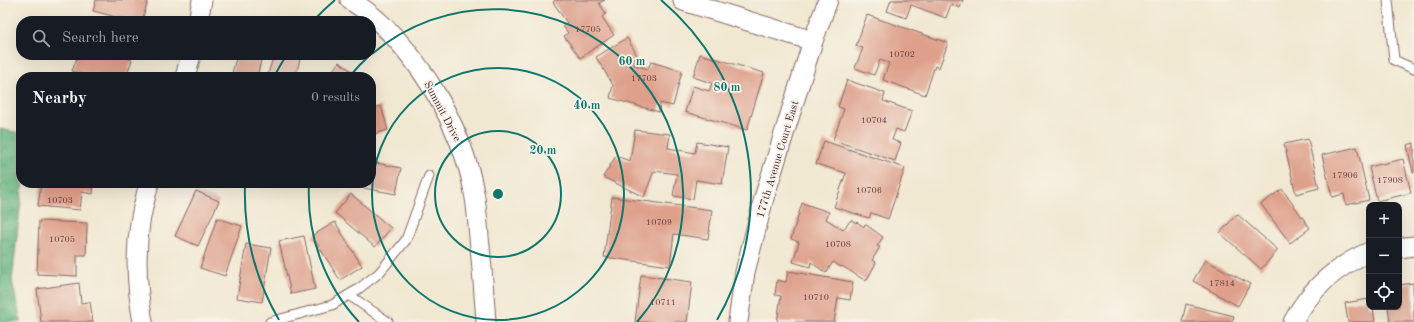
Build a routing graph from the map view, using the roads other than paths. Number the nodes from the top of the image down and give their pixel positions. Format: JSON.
{"nodes":[{"id":1,"x":202,"y":0,"type":"edge"},
{"id":2,"x":350,"y":0,"type":"edge"},
{"id":3,"x":828,"y":0,"type":"edge"},
{"id":4,"x":1388,"y":0,"type":"edge"},
{"id":5,"x":683,"y":1,"type":"edge"},
{"id":6,"x":199,"y":16,"type":"edge"},
{"id":7,"x":371,"y":16,"type":"edge"},
{"id":8,"x":376,"y":20,"type":"edge"},
{"id":9,"x":813,"y":41,"type":"junction"},
{"id":10,"x":190,"y":60,"type":"edge"},
{"id":11,"x":1414,"y":68,"type":"edge"},
{"id":12,"x":186,"y":72,"type":"edge"},
{"id":13,"x":428,"y":176,"type":"dead end"},
{"id":14,"x":148,"y":188,"type":"edge"},
{"id":15,"x":1414,"y":246,"type":"edge"},
{"id":16,"x":1402,"y":248,"type":"edge"},
{"id":17,"x":1366,"y":254,"type":"edge"},
{"id":18,"x":349,"y":295,"type":"junction"},
{"id":19,"x":143,"y":322,"type":"edge"},
{"id":20,"x":270,"y":322,"type":"edge"},
{"id":21,"x":388,"y":322,"type":"edge"},
{"id":22,"x":486,"y":322,"type":"edge"},
{"id":23,"x":738,"y":322,"type":"edge"},
{"id":24,"x":1293,"y":322,"type":"edge"}],
"edges":[{"from":1,"to":6,"type":"street"},
{"from":2,"to":7,"type":"street","name":"Summit Drive"},
{"from":3,"to":9,"type":"street","name":"177th Avenue Court East"},
{"from":4,"to":11,"type":"lane"},
{"from":5,"to":9,"type":"street"},
{"from":8,"to":22,"type":"street","name":"Summit Drive"},
{"from":9,"to":23,"type":"street","name":"177th Avenue Court East"},
{"from":10,"to":12,"type":"street"},
{"from":13,"to":18,"type":"lane"},
{"from":14,"to":19,"type":"street"},
{"from":15,"to":16,"type":"street"},
{"from":17,"to":24,"type":"street"},
{"from":18,"to":20,"type":"lane"},
{"from":18,"to":21,"type":"lane"}]}
